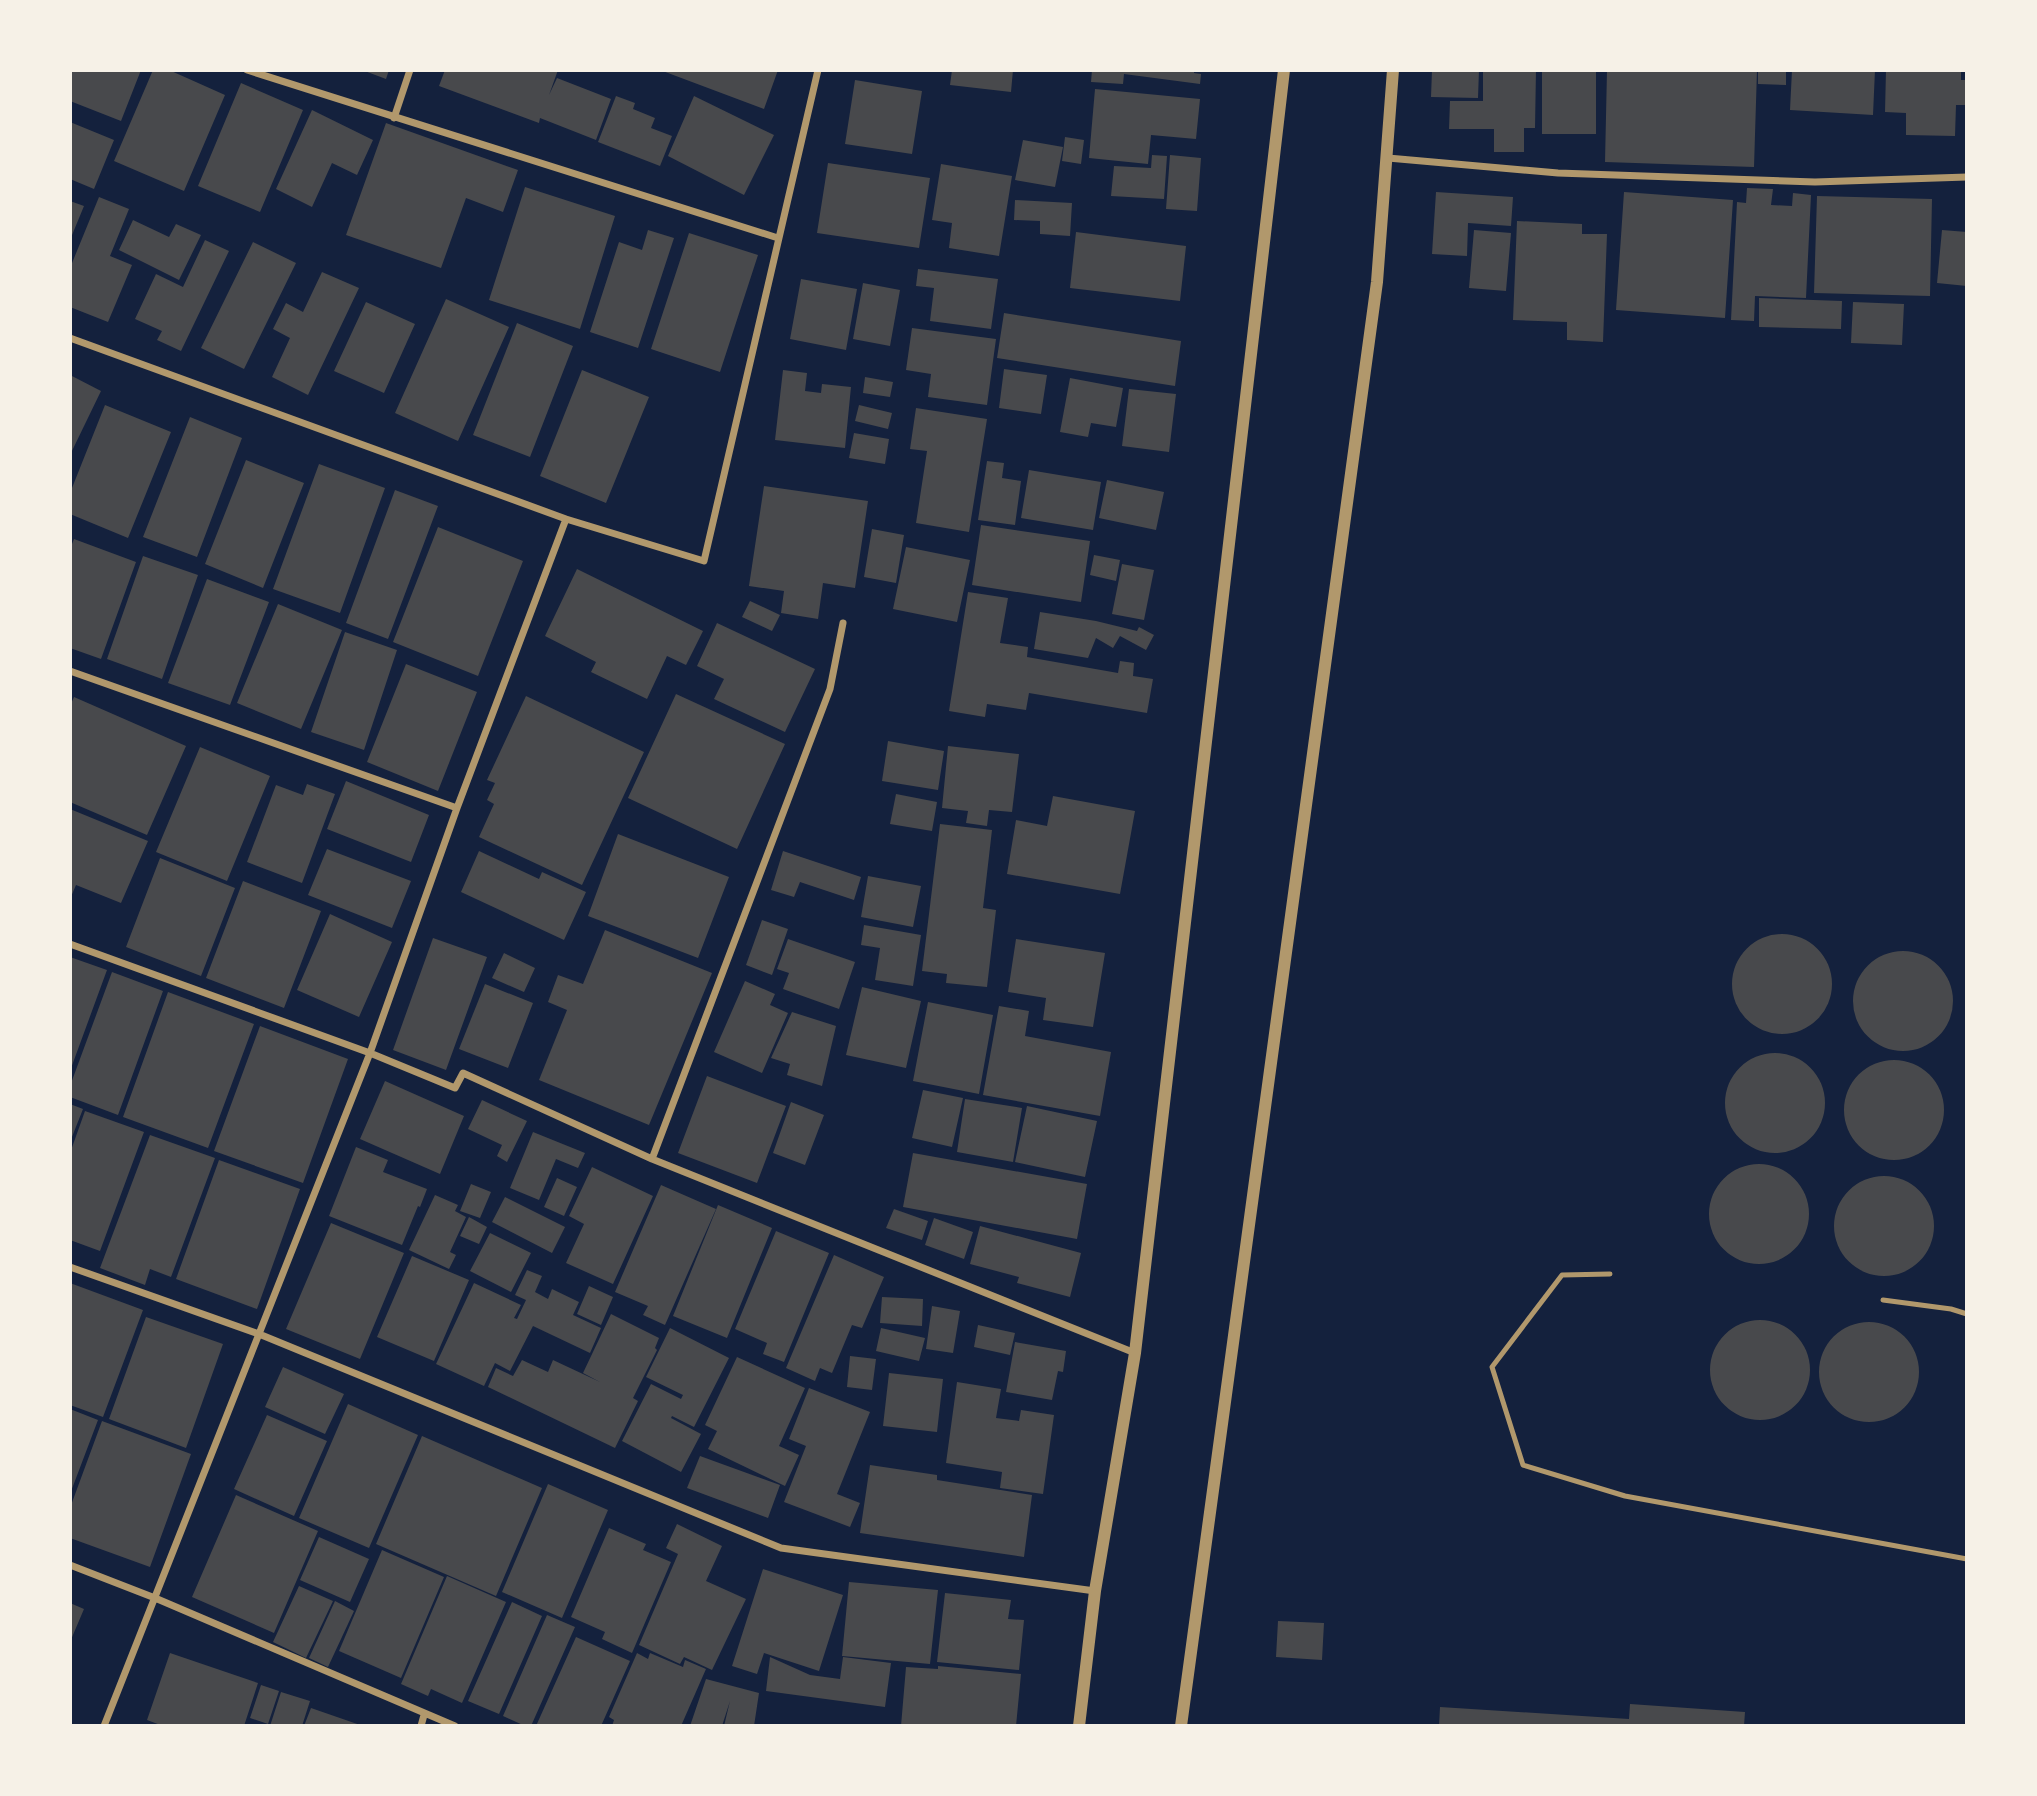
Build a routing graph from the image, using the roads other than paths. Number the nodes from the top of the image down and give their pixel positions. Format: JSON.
{"nodes":[{"id":1,"x":247,"y":70,"type":"edge"},
{"id":2,"x":410,"y":70,"type":"edge"},
{"id":3,"x":818,"y":70,"type":"edge"},
{"id":4,"x":1284,"y":70,"type":"edge"},
{"id":5,"x":1393,"y":70,"type":"edge"},
{"id":6,"x":394,"y":118,"type":"junction"},
{"id":7,"x":1388,"y":158,"type":"junction"},
{"id":8,"x":1967,"y":177,"type":"edge"},
{"id":9,"x":778,"y":238,"type":"junction"},
{"id":10,"x":70,"y":338,"type":"edge"},
{"id":11,"x":566,"y":519,"type":"junction"},
{"id":12,"x":843,"y":622,"type":"dead end"},
{"id":13,"x":70,"y":670,"type":"edge"},
{"id":14,"x":457,"y":808,"type":"junction"},
{"id":15,"x":70,"y":944,"type":"edge"},
{"id":16,"x":370,"y":1053,"type":"junction"},
{"id":17,"x":652,"y":1159,"type":"junction"},
{"id":18,"x":70,"y":1267,"type":"edge"},
{"id":19,"x":1611,"y":1274,"type":"dead end"},
{"id":20,"x":1884,"y":1300,"type":"dead end"},
{"id":21,"x":1967,"y":1314,"type":"edge"},
{"id":22,"x":259,"y":1334,"type":"junction"},
{"id":23,"x":1135,"y":1353,"type":"junction"},
{"id":24,"x":1967,"y":1559,"type":"edge"},
{"id":25,"x":70,"y":1565,"type":"edge"},
{"id":26,"x":1095,"y":1591,"type":"junction"},
{"id":27,"x":155,"y":1598,"type":"junction"},
{"id":28,"x":424,"y":1714,"type":"junction"},
{"id":29,"x":104,"y":1726,"type":"edge"},
{"id":30,"x":421,"y":1726,"type":"edge"},
{"id":31,"x":456,"y":1726,"type":"edge"},
{"id":32,"x":1079,"y":1726,"type":"edge"},
{"id":33,"x":1181,"y":1726,"type":"edge"}],
"edges":[{"from":1,"to":6,"type":"street"},
{"from":2,"to":6,"type":"street"},
{"from":3,"to":9,"type":"street"},
{"from":4,"to":23,"type":"street"},
{"from":5,"to":7,"type":"street"},
{"from":6,"to":9,"type":"street"},
{"from":7,"to":8,"type":"street"},
{"from":7,"to":33,"type":"street"},
{"from":9,"to":11,"type":"street"},
{"from":10,"to":11,"type":"street"},
{"from":11,"to":14,"type":"street"},
{"from":12,"to":17,"type":"street"},
{"from":13,"to":14,"type":"street"},
{"from":14,"to":16,"type":"street"},
{"from":15,"to":16,"type":"street"},
{"from":16,"to":17,"type":"street"},
{"from":16,"to":22,"type":"street"},
{"from":17,"to":23,"type":"street"},
{"from":18,"to":22,"type":"street"},
{"from":19,"to":24,"type":"lane"},
{"from":20,"to":21,"type":"lane"},
{"from":22,"to":26,"type":"street"},
{"from":22,"to":27,"type":"street"},
{"from":23,"to":26,"type":"street"},
{"from":25,"to":27,"type":"street"},
{"from":26,"to":32,"type":"street"},
{"from":27,"to":28,"type":"street"},
{"from":27,"to":29,"type":"street"},
{"from":28,"to":30,"type":"street"},
{"from":28,"to":31,"type":"street"}]}
